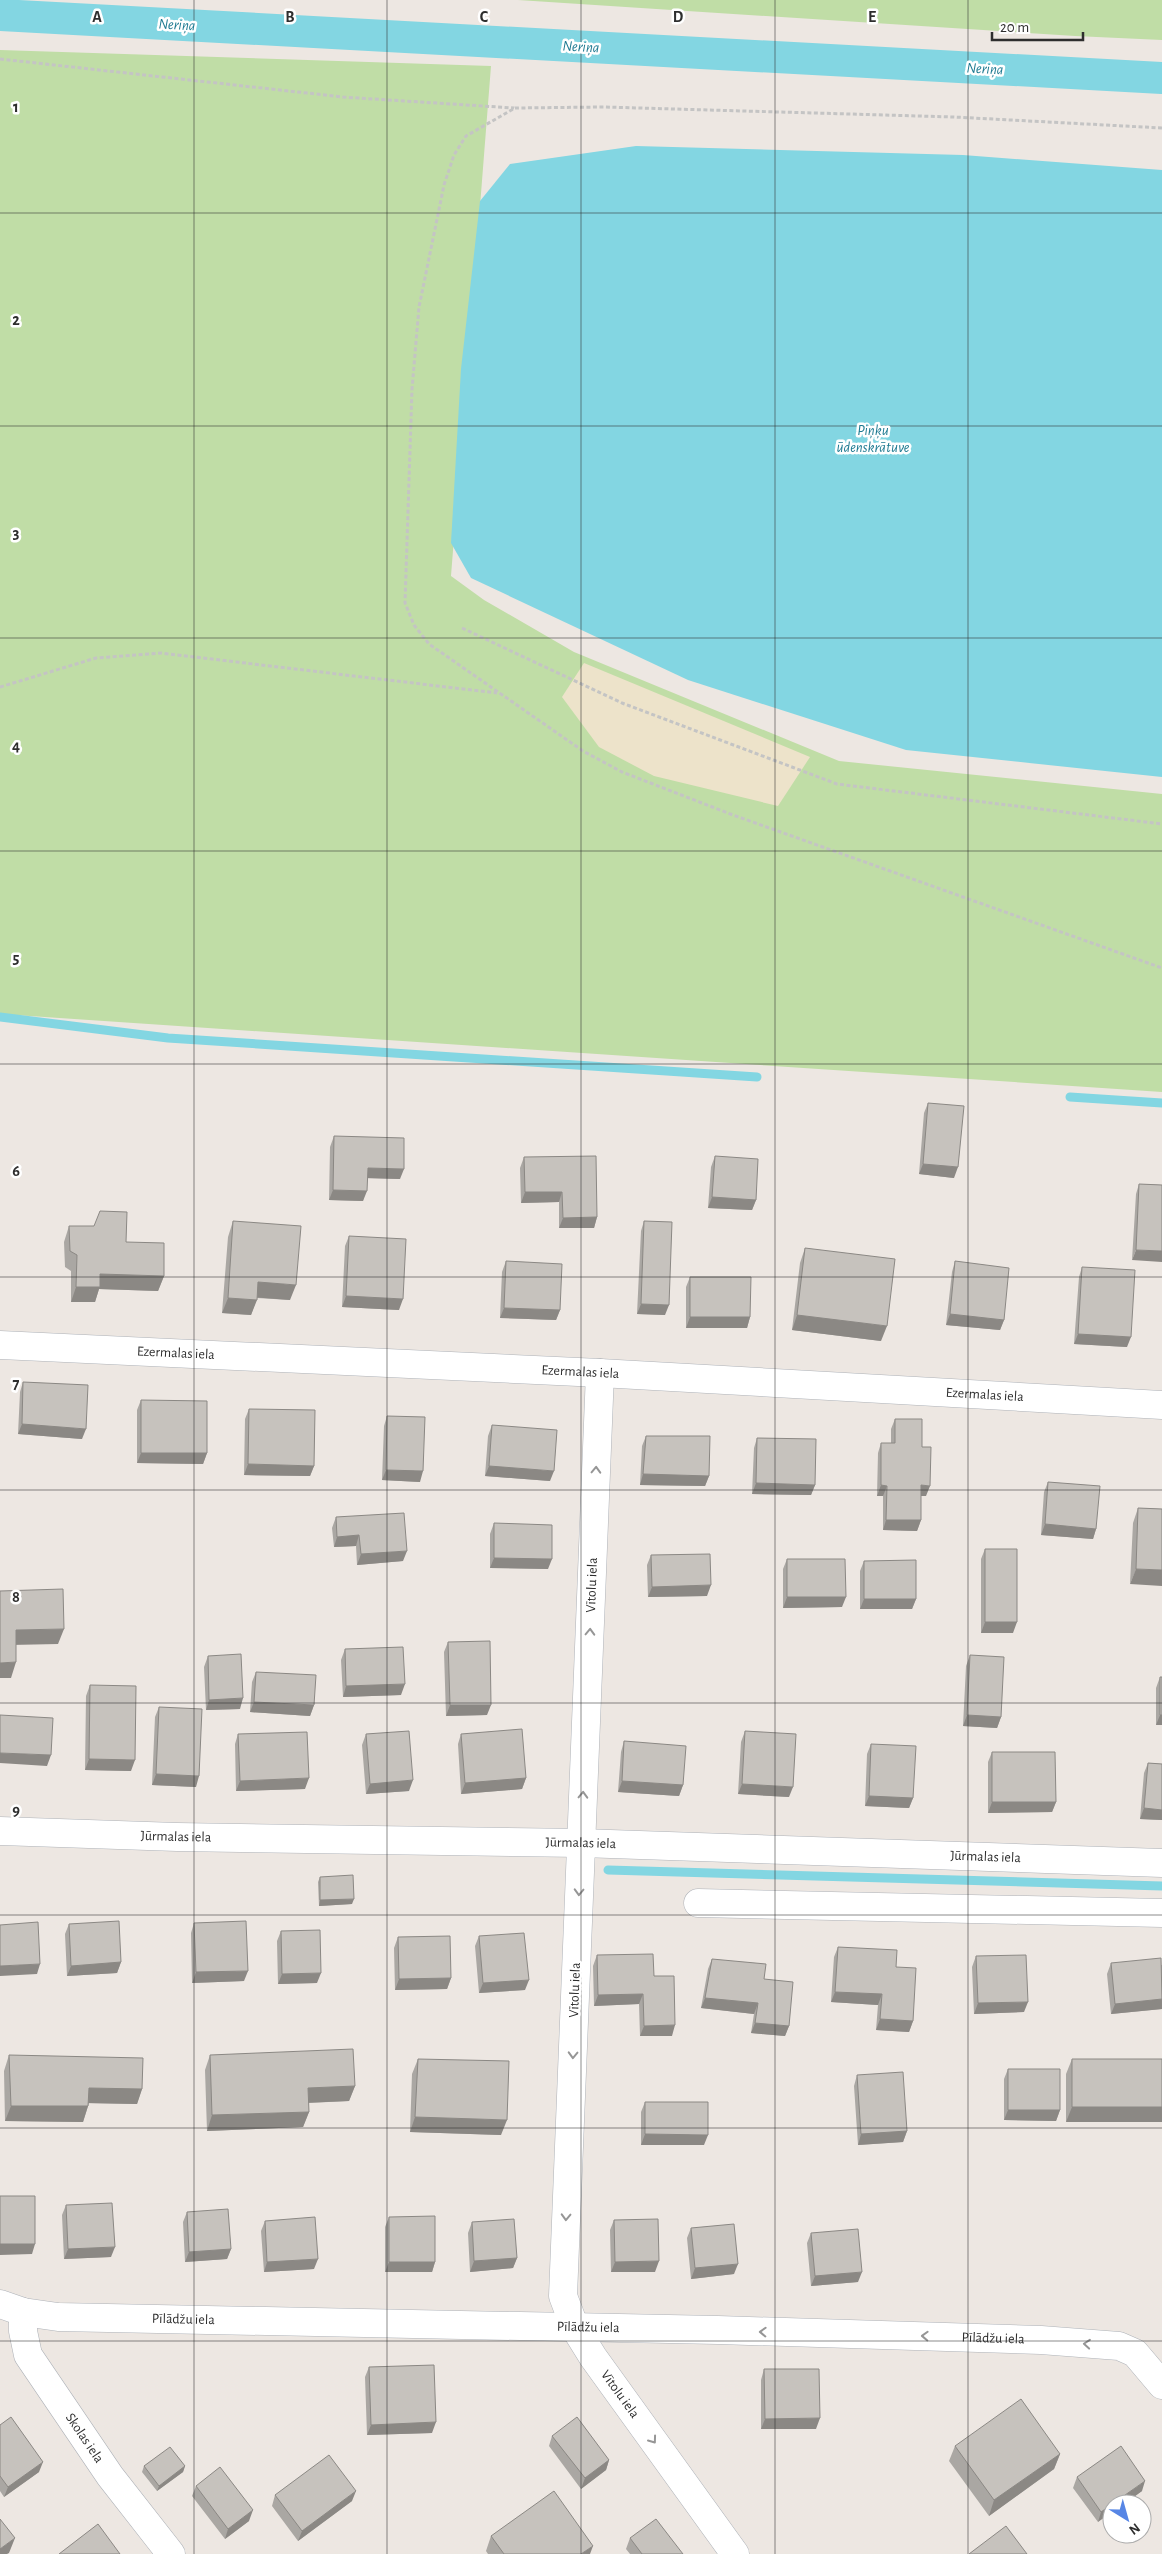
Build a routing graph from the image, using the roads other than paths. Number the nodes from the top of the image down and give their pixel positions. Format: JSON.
{"nodes":[{"id":1,"x":0,"y":1345,"type":"edge"},
{"id":2,"x":600,"y":1373,"type":"junction"},
{"id":3,"x":1162,"y":1405,"type":"edge"},
{"id":4,"x":0,"y":1831,"type":"edge"},
{"id":5,"x":581,"y":1844,"type":"junction"},
{"id":6,"x":1162,"y":1863,"type":"edge"},
{"id":7,"x":698,"y":1903,"type":"dead end"},
{"id":8,"x":1162,"y":1913,"type":"edge"},
{"id":9,"x":11,"y":2308,"type":"edge"},
{"id":10,"x":575,"y":2328,"type":"junction"},
{"id":11,"x":1162,"y":2385,"type":"edge"},
{"id":12,"x":171,"y":2554,"type":"edge"},
{"id":13,"x":735,"y":2554,"type":"edge"}],
"edges":[{"from":1,"to":2,"type":"street","name":"Ezermalas iela"},
{"from":2,"to":3,"type":"street","name":"Ezermalas iela"},
{"from":5,"to":2,"type":"street","name":"Vītolu iela","one_way":true},
{"from":4,"to":5,"type":"street","name":"Jūrmalas iela"},
{"from":5,"to":6,"type":"street","name":"Jūrmalas iela"},
{"from":5,"to":10,"type":"street","name":"Vītolu iela","one_way":true},
{"from":7,"to":8,"type":"street"},
{"from":9,"to":10,"type":"street","name":"Pīlādžu iela"},
{"from":9,"to":12,"type":"street","name":"Skolas iela"},
{"from":11,"to":10,"type":"street","name":"Pīlādžu iela","one_way":true},
{"from":10,"to":13,"type":"street","name":"Vītolu iela","one_way":true}]}
